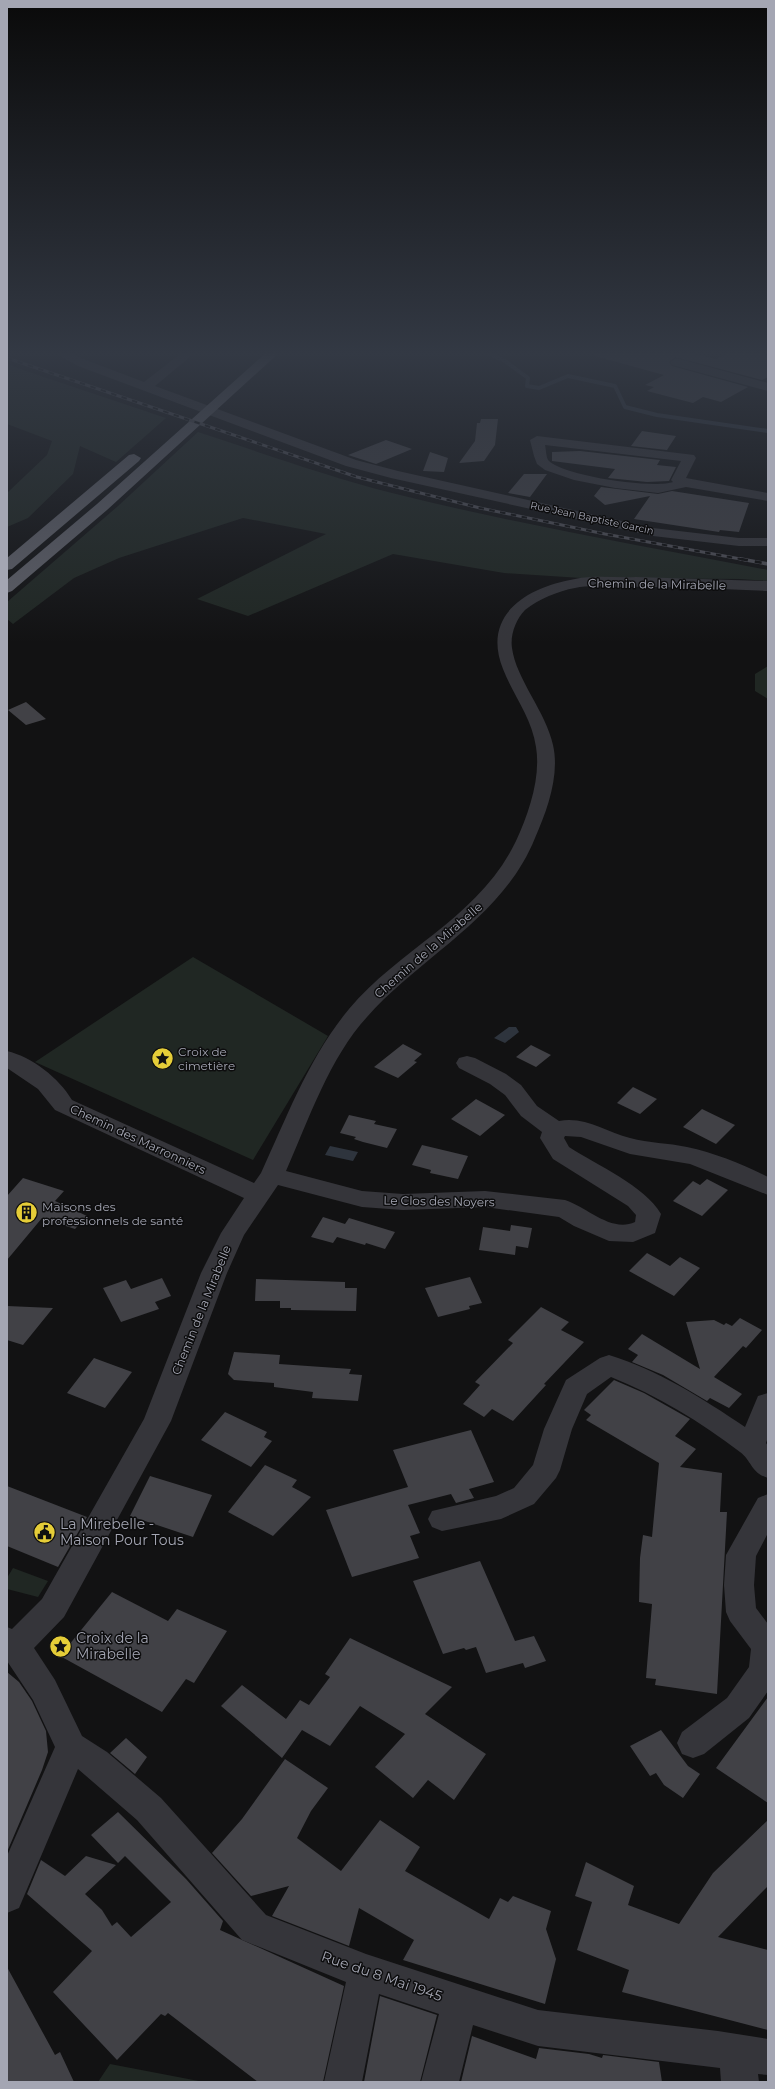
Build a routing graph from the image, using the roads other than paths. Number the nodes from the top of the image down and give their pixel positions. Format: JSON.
{"nodes":[{"id":1,"x":146,"y":448,"type":"dead end"},
{"id":2,"x":166,"y":448,"type":"edge"},
{"id":3,"x":313,"y":448,"type":"edge"},
{"id":4,"x":540,"y":448,"type":"edge"},
{"id":5,"x":609,"y":448,"type":"edge"},
{"id":6,"x":685,"y":483,"type":"junction"},
{"id":7,"x":768,"y":497,"type":"edge"},
{"id":8,"x":768,"y":542,"type":"edge"},
{"id":9,"x":7,"y":566,"type":"edge"},
{"id":10,"x":768,"y":586,"type":"edge"},
{"id":11,"x":7,"y":588,"type":"edge"},
{"id":12,"x":7,"y":1058,"type":"edge"},
{"id":13,"x":467,"y":1063,"type":"dead end"},
{"id":14,"x":554,"y":1130,"type":"junction"},
{"id":15,"x":265,"y":1185,"type":"junction"},
{"id":16,"x":768,"y":1187,"type":"edge"},
{"id":17,"x":768,"y":1404,"type":"edge"},
{"id":18,"x":751,"y":1445,"type":"junction"},
{"id":19,"x":768,"y":1467,"type":"edge"},
{"id":20,"x":768,"y":1506,"type":"edge"},
{"id":21,"x":442,"y":1520,"type":"dead end"},
{"id":22,"x":11,"y":1644,"type":"edge"},
{"id":23,"x":693,"y":1743,"type":"dead end"},
{"id":24,"x":71,"y":1747,"type":"junction"},
{"id":25,"x":7,"y":1896,"type":"edge"},
{"id":26,"x":366,"y":1972,"type":"junction"},
{"id":27,"x":460,"y":2003,"type":"junction"},
{"id":28,"x":748,"y":2064,"type":"edge"},
{"id":29,"x":343,"y":2082,"type":"edge"},
{"id":30,"x":440,"y":2082,"type":"edge"}],
"edges":[{"from":1,"to":9,"type":"highway"},
{"from":2,"to":11,"type":"highway"},
{"from":3,"to":8,"type":"street","name":"Rue Jean Baptiste Garcin"},
{"from":4,"to":6,"type":"street"},
{"from":5,"to":6,"type":"street"},
{"from":6,"to":7,"type":"street"},
{"from":10,"to":15,"type":"street","name":"Chemin de la Mirabelle"},
{"from":12,"to":15,"type":"street","name":"Chemin des Marronniers"},
{"from":13,"to":14,"type":"street"},
{"from":14,"to":15,"type":"street","name":"Le Clos des Noyers"},
{"from":14,"to":16,"type":"street"},
{"from":15,"to":22,"type":"street","name":"Chemin de la Mirabelle"},
{"from":17,"to":18,"type":"street"},
{"from":18,"to":19,"type":"street"},
{"from":18,"to":21,"type":"street"},
{"from":20,"to":23,"type":"street"},
{"from":22,"to":24,"type":"street"},
{"from":24,"to":25,"type":"street"},
{"from":24,"to":26,"type":"street","name":"Rue du 8 Mai 1945"},
{"from":26,"to":27,"type":"street","name":"Rue du 8 Mai 1945"},
{"from":26,"to":29,"type":"street"},
{"from":27,"to":28,"type":"street","name":"Rue du 8 Mai 1945"},
{"from":27,"to":30,"type":"street"}]}
